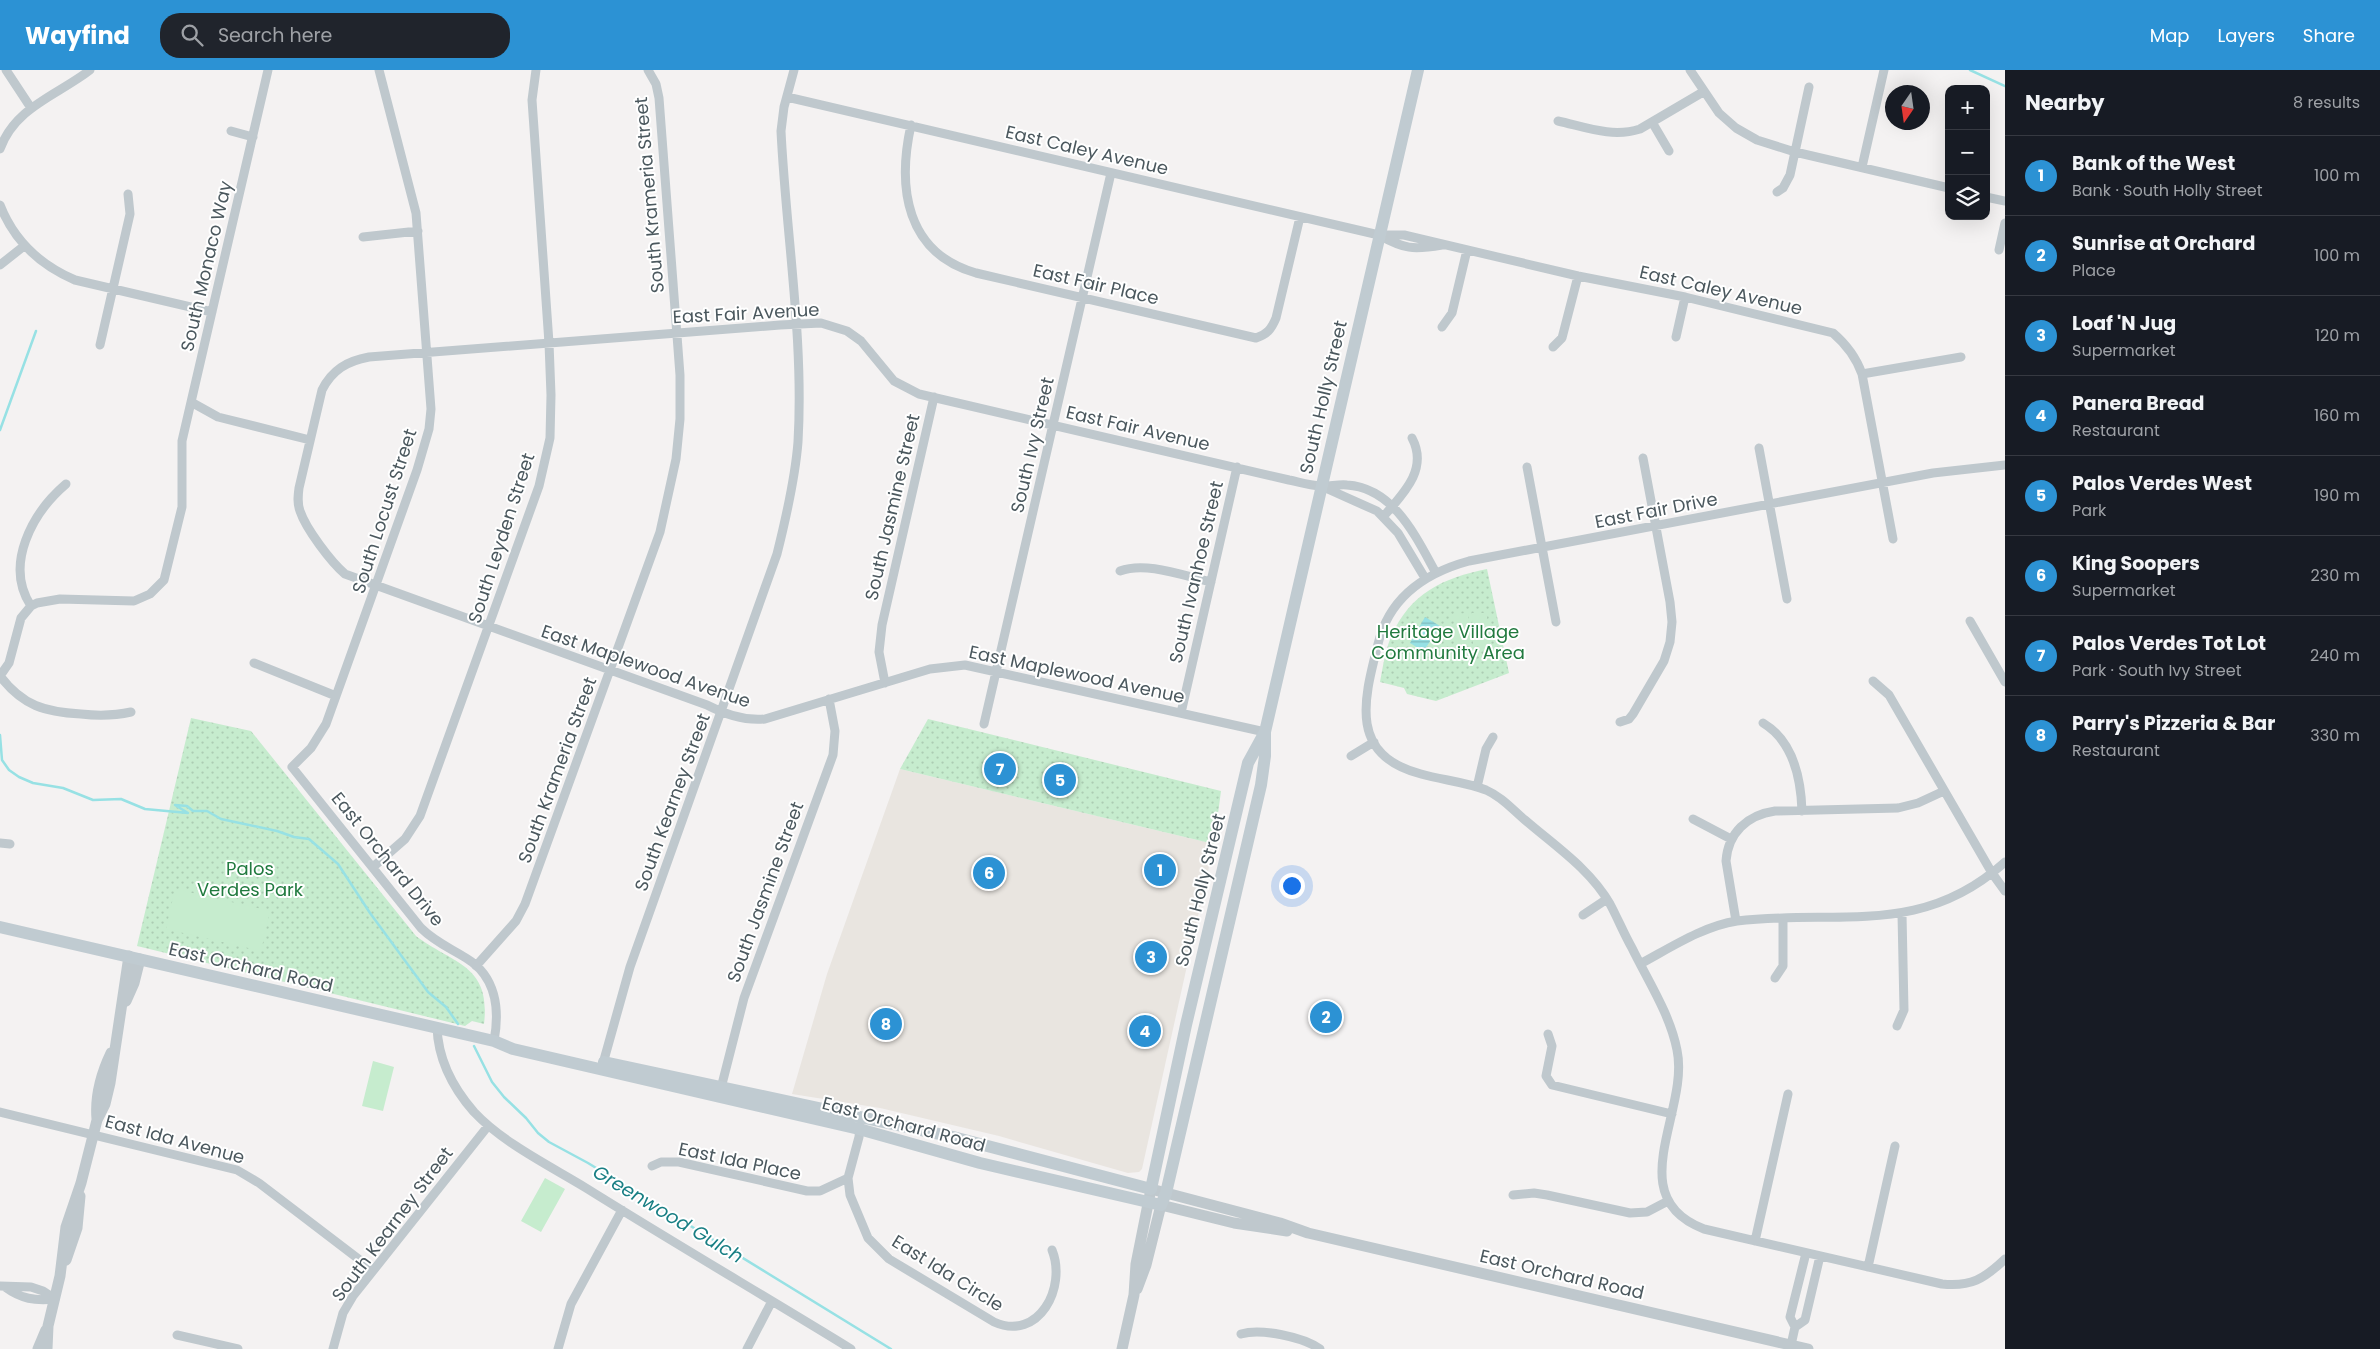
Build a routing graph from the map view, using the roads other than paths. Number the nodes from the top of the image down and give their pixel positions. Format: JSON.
{"nodes":[{"id":1,"x":6,"y":70,"type":"edge"},
{"id":2,"x":90,"y":70,"type":"edge"},
{"id":3,"x":268,"y":70,"type":"edge"},
{"id":4,"x":379,"y":70,"type":"edge"},
{"id":5,"x":536,"y":70,"type":"edge"},
{"id":6,"x":648,"y":70,"type":"edge"},
{"id":7,"x":794,"y":70,"type":"edge"},
{"id":8,"x":1418,"y":70,"type":"edge"},
{"id":9,"x":1690,"y":70,"type":"edge"},
{"id":10,"x":1884,"y":70,"type":"edge"},
{"id":11,"x":1809,"y":87,"type":"dead end"},
{"id":12,"x":1703,"y":92,"type":"junction"},
{"id":13,"x":787,"y":96,"type":"junction"},
{"id":14,"x":31,"y":108,"type":"junction"},
{"id":15,"x":1558,"y":121,"type":"dead end"},
{"id":16,"x":1652,"y":122,"type":"junction"},
{"id":17,"x":910,"y":125,"type":"junction"},
{"id":18,"x":231,"y":131,"type":"dead end"},
{"id":19,"x":253,"y":136,"type":"junction"},
{"id":20,"x":0,"y":149,"type":"edge"},
{"id":21,"x":1669,"y":151,"type":"dead end"},
{"id":22,"x":1795,"y":152,"type":"junction"},
{"id":23,"x":1862,"y":167,"type":"junction"},
{"id":24,"x":1111,"y":173,"type":"junction"},
{"id":25,"x":1945,"y":187,"type":"edge"},
{"id":26,"x":1777,"y":192,"type":"dead end"},
{"id":27,"x":128,"y":194,"type":"dead end"},
{"id":28,"x":1990,"y":197,"type":"edge"},
{"id":29,"x":2005,"y":201,"type":"edge"},
{"id":30,"x":0,"y":205,"type":"edge"},
{"id":31,"x":1300,"y":217,"type":"junction"},
{"id":32,"x":2005,"y":223,"type":"edge"},
{"id":33,"x":418,"y":231,"type":"junction"},
{"id":34,"x":1379,"y":235,"type":"junction"},
{"id":35,"x":362,"y":236,"type":"dead end"},
{"id":36,"x":24,"y":246,"type":"junction"},
{"id":37,"x":1467,"y":250,"type":"junction"},
{"id":38,"x":1999,"y":250,"type":"dead end"},
{"id":39,"x":0,"y":264,"type":"edge"},
{"id":40,"x":1578,"y":276,"type":"junction"},
{"id":41,"x":113,"y":289,"type":"junction"},
{"id":42,"x":1685,"y":297,"type":"junction"},
{"id":43,"x":1083,"y":298,"type":"junction"},
{"id":44,"x":212,"y":312,"type":"junction"},
{"id":45,"x":796,"y":324,"type":"junction"},
{"id":46,"x":1442,"y":327,"type":"dead end"},
{"id":47,"x":677,"y":334,"type":"junction"},
{"id":48,"x":1676,"y":338,"type":"dead end"},
{"id":49,"x":549,"y":343,"type":"junction"},
{"id":50,"x":100,"y":345,"type":"dead end"},
{"id":51,"x":1552,"y":347,"type":"dead end"},
{"id":52,"x":428,"y":353,"type":"junction"},
{"id":53,"x":1961,"y":357,"type":"dead end"},
{"id":54,"x":1862,"y":374,"type":"junction"},
{"id":55,"x":934,"y":397,"type":"junction"},
{"id":56,"x":191,"y":402,"type":"junction"},
{"id":57,"x":1054,"y":425,"type":"junction"},
{"id":58,"x":1412,"y":438,"type":"dead end"},
{"id":59,"x":310,"y":440,"type":"junction"},
{"id":60,"x":1759,"y":448,"type":"dead end"},
{"id":61,"x":1643,"y":458,"type":"dead end"},
{"id":62,"x":2005,"y":465,"type":"edge"},
{"id":63,"x":1237,"y":467,"type":"junction"},
{"id":64,"x":1527,"y":467,"type":"dead end"},
{"id":65,"x":1883,"y":482,"type":"junction"},
{"id":66,"x":66,"y":484,"type":"dead end"},
{"id":67,"x":1320,"y":486,"type":"junction"},
{"id":68,"x":1769,"y":504,"type":"junction"},
{"id":69,"x":1392,"y":506,"type":"junction"},
{"id":70,"x":1383,"y":516,"type":"junction"},
{"id":71,"x":1657,"y":526,"type":"junction"},
{"id":72,"x":1893,"y":539,"type":"dead end"},
{"id":73,"x":1543,"y":548,"type":"junction"},
{"id":74,"x":1120,"y":571,"type":"dead end"},
{"id":75,"x":1436,"y":573,"type":"junction"},
{"id":76,"x":1425,"y":578,"type":"junction"},
{"id":77,"x":1211,"y":582,"type":"junction"},
{"id":78,"x":377,"y":586,"type":"junction"},
{"id":79,"x":1787,"y":599,"type":"dead end"},
{"id":80,"x":31,"y":606,"type":"junction"},
{"id":81,"x":1970,"y":620,"type":"dead end"},
{"id":82,"x":1556,"y":622,"type":"dead end"},
{"id":83,"x":490,"y":628,"type":"junction"},
{"id":84,"x":254,"y":663,"type":"dead end"},
{"id":85,"x":610,"y":671,"type":"junction"},
{"id":86,"x":997,"y":671,"type":"junction"},
{"id":87,"x":0,"y":676,"type":"edge"},
{"id":88,"x":1873,"y":681,"type":"dead end"},
{"id":89,"x":2005,"y":682,"type":"edge"},
{"id":90,"x":885,"y":683,"type":"junction"},
{"id":91,"x":336,"y":696,"type":"junction"},
{"id":92,"x":829,"y":699,"type":"junction"},
{"id":93,"x":131,"y":712,"type":"dead end"},
{"id":94,"x":722,"y":712,"type":"junction"},
{"id":95,"x":1181,"y":713,"type":"junction"},
{"id":96,"x":1620,"y":722,"type":"dead end"},
{"id":97,"x":984,"y":724,"type":"dead end"},
{"id":98,"x":1763,"y":724,"type":"dead end"},
{"id":99,"x":1265,"y":732,"type":"junction"},
{"id":100,"x":1493,"y":737,"type":"dead end"},
{"id":101,"x":1374,"y":742,"type":"junction"},
{"id":102,"x":1351,"y":756,"type":"dead end"},
{"id":103,"x":292,"y":767,"type":"joint"},
{"id":104,"x":1477,"y":787,"type":"junction"},
{"id":105,"x":1944,"y":791,"type":"junction"},
{"id":106,"x":1802,"y":811,"type":"junction"},
{"id":107,"x":1693,"y":819,"type":"dead end"},
{"id":108,"x":1731,"y":839,"type":"junction"},
{"id":109,"x":0,"y":843,"type":"edge"},
{"id":110,"x":10,"y":844,"type":"dead end"},
{"id":111,"x":2005,"y":862,"type":"edge"},
{"id":112,"x":373,"y":867,"type":"junction"},
{"id":113,"x":1992,"y":873,"type":"junction"},
{"id":114,"x":2005,"y":891,"type":"edge"},
{"id":115,"x":1607,"y":899,"type":"junction"},
{"id":116,"x":1902,"y":914,"type":"junction"},
{"id":117,"x":1583,"y":915,"type":"dead end"},
{"id":118,"x":1783,"y":919,"type":"junction"},
{"id":119,"x":1736,"y":921,"type":"junction"},
{"id":120,"x":0,"y":927,"type":"edge"},
{"id":121,"x":134,"y":958,"type":"junction"},
{"id":122,"x":1640,"y":964,"type":"junction"},
{"id":123,"x":476,"y":966,"type":"junction"},
{"id":124,"x":1775,"y":978,"type":"dead end"},
{"id":125,"x":1898,"y":1026,"type":"dead end"},
{"id":126,"x":437,"y":1027,"type":"junction"},
{"id":127,"x":1548,"y":1034,"type":"dead end"},
{"id":128,"x":494,"y":1040,"type":"junction"},
{"id":129,"x":603,"y":1066,"type":"junction"},
{"id":130,"x":1547,"y":1080,"type":"junction"},
{"id":131,"x":1538,"y":1084,"type":"dead end"},
{"id":132,"x":720,"y":1091,"type":"junction"},
{"id":133,"x":1788,"y":1094,"type":"dead end"},
{"id":134,"x":0,"y":1112,"type":"edge"},
{"id":135,"x":1672,"y":1114,"type":"junction"},
{"id":136,"x":860,"y":1122,"type":"junction"},
{"id":137,"x":488,"y":1126,"type":"junction"},
{"id":138,"x":93,"y":1134,"type":"junction"},
{"id":139,"x":1895,"y":1146,"type":"dead end"},
{"id":140,"x":652,"y":1166,"type":"dead end"},
{"id":141,"x":848,"y":1178,"type":"junction"},
{"id":142,"x":1151,"y":1189,"type":"junction"},
{"id":143,"x":1166,"y":1193,"type":"junction"},
{"id":144,"x":1513,"y":1195,"type":"dead end"},
{"id":145,"x":1668,"y":1201,"type":"junction"},
{"id":146,"x":1155,"y":1204,"type":"junction"},
{"id":147,"x":622,"y":1210,"type":"junction"},
{"id":148,"x":1308,"y":1233,"type":"junction"},
{"id":149,"x":1755,"y":1241,"type":"junction"},
{"id":150,"x":1052,"y":1250,"type":"dead end"},
{"id":151,"x":1806,"y":1253,"type":"junction"},
{"id":152,"x":1820,"y":1256,"type":"junction"},
{"id":153,"x":2005,"y":1259,"type":"edge"},
{"id":154,"x":1868,"y":1267,"type":"junction"},
{"id":155,"x":373,"y":1270,"type":"junction"},
{"id":156,"x":2,"y":1286,"type":"edge"},
{"id":157,"x":55,"y":1299,"type":"junction"},
{"id":158,"x":772,"y":1301,"type":"junction"},
{"id":159,"x":48,"y":1326,"type":"junction"},
{"id":160,"x":1795,"y":1327,"type":"junction"},
{"id":161,"x":1241,"y":1334,"type":"dead end"},
{"id":162,"x":177,"y":1335,"type":"dead end"},
{"id":163,"x":1791,"y":1345,"type":"junction"},
{"id":164,"x":38,"y":1349,"type":"edge"},
{"id":165,"x":47,"y":1349,"type":"edge"},
{"id":166,"x":238,"y":1349,"type":"edge"},
{"id":167,"x":334,"y":1349,"type":"edge"},
{"id":168,"x":558,"y":1349,"type":"edge"},
{"id":169,"x":747,"y":1349,"type":"edge"},
{"id":170,"x":851,"y":1349,"type":"edge"},
{"id":171,"x":1122,"y":1349,"type":"edge"},
{"id":172,"x":1320,"y":1349,"type":"edge"},
{"id":173,"x":1808,"y":1349,"type":"edge"}],
"edges":[{"from":1,"to":14,"type":"street"},
{"from":2,"to":14,"type":"street"},
{"from":3,"to":19,"type":"street","name":"South Monaco Way"},
{"from":4,"to":33,"type":"street","name":"South Locust Street"},
{"from":5,"to":49,"type":"street","name":"South Leyden Street"},
{"from":6,"to":47,"type":"street","name":"South Krameria Street"},
{"from":7,"to":13,"type":"street","name":"South Kearney Street"},
{"from":8,"to":34,"type":"main road","name":"South Holly Street"},
{"from":9,"to":12,"type":"street"},
{"from":10,"to":23,"type":"street"},
{"from":11,"to":22,"type":"street"},
{"from":12,"to":16,"type":"street"},
{"from":12,"to":22,"type":"street"},
{"from":13,"to":17,"type":"street","name":"East Caley Avenue"},
{"from":13,"to":45,"type":"street","name":"South Kearney Street"},
{"from":14,"to":20,"type":"street"},
{"from":15,"to":16,"type":"street"},
{"from":16,"to":21,"type":"street"},
{"from":17,"to":24,"type":"street","name":"East Caley Avenue"},
{"from":17,"to":43,"type":"street","name":"East Fair Place"},
{"from":18,"to":19,"type":"street"},
{"from":19,"to":44,"type":"street","name":"South Monaco Way"},
{"from":22,"to":23,"type":"street"},
{"from":22,"to":26,"type":"street"},
{"from":23,"to":25,"type":"street"},
{"from":24,"to":31,"type":"street","name":"East Caley Avenue"},
{"from":24,"to":43,"type":"street","name":"South Ivy Street"},
{"from":27,"to":41,"type":"street"},
{"from":28,"to":29,"type":"street"},
{"from":30,"to":36,"type":"street"},
{"from":31,"to":34,"type":"street","name":"East Caley Avenue"},
{"from":31,"to":43,"type":"street","name":"East Fair Place"},
{"from":32,"to":38,"type":"street"},
{"from":33,"to":35,"type":"street"},
{"from":33,"to":52,"type":"street","name":"South Locust Street"},
{"from":34,"to":37,"type":"street","name":"East Caley Avenue"},
{"from":34,"to":67,"type":"main road","name":"South Holly Street"},
{"from":36,"to":39,"type":"street"},
{"from":36,"to":41,"type":"street"},
{"from":37,"to":40,"type":"street","name":"East Caley Avenue"},
{"from":37,"to":46,"type":"street"},
{"from":40,"to":42,"type":"street","name":"East Caley Avenue"},
{"from":40,"to":51,"type":"street"},
{"from":41,"to":44,"type":"street"},
{"from":41,"to":50,"type":"street"},
{"from":42,"to":48,"type":"street"},
{"from":42,"to":54,"type":"street","name":"East Caley Avenue"},
{"from":43,"to":57,"type":"street","name":"South Ivy Street"},
{"from":44,"to":56,"type":"street","name":"South Monaco Way"},
{"from":45,"to":47,"type":"street","name":"East Fair Avenue"},
{"from":45,"to":55,"type":"street","name":"East Fair Avenue"},
{"from":45,"to":94,"type":"street","name":"South Kearney Street"},
{"from":47,"to":49,"type":"street","name":"East Fair Avenue"},
{"from":47,"to":85,"type":"street","name":"South Krameria Street"},
{"from":49,"to":52,"type":"street","name":"East Fair Avenue"},
{"from":49,"to":83,"type":"street","name":"South Leyden Street"},
{"from":52,"to":59,"type":"street","name":"East Fair Avenue"},
{"from":52,"to":78,"type":"street","name":"South Locust Street"},
{"from":53,"to":54,"type":"street"},
{"from":54,"to":65,"type":"street","name":"East Caley Avenue"},
{"from":55,"to":57,"type":"street","name":"East Fair Avenue"},
{"from":55,"to":90,"type":"street","name":"South Jasmine Street"},
{"from":56,"to":59,"type":"street"},
{"from":56,"to":80,"type":"street","name":"South Monaco Way"},
{"from":57,"to":63,"type":"street","name":"East Fair Avenue"},
{"from":57,"to":86,"type":"street","name":"South Ivy Street"},
{"from":58,"to":69,"type":"street"},
{"from":59,"to":78,"type":"street","name":"East Maplewood Avenue"},
{"from":60,"to":68,"type":"street"},
{"from":61,"to":71,"type":"street"},
{"from":62,"to":65,"type":"street","name":"East Fair Drive"},
{"from":63,"to":67,"type":"street","name":"East Fair Avenue"},
{"from":63,"to":77,"type":"street","name":"South Ivanhoe Street"},
{"from":64,"to":73,"type":"street"},
{"from":65,"to":68,"type":"street","name":"East Fair Drive"},
{"from":65,"to":72,"type":"street"},
{"from":66,"to":80,"type":"street"},
{"from":67,"to":69,"type":"street","name":"East Fair Avenue"},
{"from":67,"to":70,"type":"street","name":"East Fair Avenue"},
{"from":67,"to":99,"type":"main road","name":"South Holly Street"},
{"from":68,"to":71,"type":"street","name":"East Fair Drive"},
{"from":68,"to":79,"type":"street"},
{"from":69,"to":70,"type":"street"},
{"from":69,"to":75,"type":"street","name":"East Fair Avenue"},
{"from":70,"to":76,"type":"street","name":"East Fair Avenue"},
{"from":71,"to":73,"type":"street","name":"East Fair Drive"},
{"from":71,"to":96,"type":"street"},
{"from":73,"to":75,"type":"street","name":"East Fair Drive"},
{"from":73,"to":82,"type":"street"},
{"from":74,"to":77,"type":"street"},
{"from":75,"to":76,"type":"street","name":"East Fair Drive"},
{"from":76,"to":101,"type":"street","name":"East Fair Drive"},
{"from":77,"to":95,"type":"street","name":"South Ivanhoe Street"},
{"from":78,"to":83,"type":"street","name":"East Maplewood Avenue"},
{"from":78,"to":91,"type":"street","name":"South Locust Street"},
{"from":80,"to":87,"type":"street"},
{"from":81,"to":89,"type":"street"},
{"from":83,"to":85,"type":"street","name":"East Maplewood Avenue"},
{"from":83,"to":112,"type":"street","name":"South Leyden Street"},
{"from":84,"to":91,"type":"street"},
{"from":85,"to":94,"type":"street","name":"East Maplewood Avenue"},
{"from":85,"to":123,"type":"street","name":"South Krameria Street"},
{"from":86,"to":90,"type":"street","name":"East Maplewood Avenue"},
{"from":86,"to":95,"type":"street","name":"East Maplewood Avenue"},
{"from":86,"to":97,"type":"street","name":"South Ivy Street"},
{"from":87,"to":93,"type":"street"},
{"from":88,"to":105,"type":"street"},
{"from":90,"to":92,"type":"street","name":"East Maplewood Avenue"},
{"from":91,"to":103,"type":"street","name":"South Locust Street"},
{"from":92,"to":94,"type":"street","name":"East Maplewood Avenue"},
{"from":92,"to":132,"type":"street","name":"South Jasmine Street"},
{"from":94,"to":129,"type":"street","name":"South Kearney Street"},
{"from":95,"to":99,"type":"street","name":"East Maplewood Avenue"},
{"from":98,"to":106,"type":"street"},
{"from":99,"to":142,"type":"main road","name":"South Holly Street"},
{"from":99,"to":143,"type":"main road","name":"South Holly Street"},
{"from":100,"to":104,"type":"street"},
{"from":101,"to":102,"type":"street"},
{"from":101,"to":104,"type":"street"},
{"from":103,"to":112,"type":"street","name":"East Orchard Drive"},
{"from":104,"to":115,"type":"street"},
{"from":105,"to":106,"type":"street"},
{"from":105,"to":113,"type":"street"},
{"from":106,"to":108,"type":"street"},
{"from":107,"to":108,"type":"street"},
{"from":108,"to":119,"type":"street"},
{"from":109,"to":110,"type":"street"},
{"from":111,"to":113,"type":"street"},
{"from":112,"to":123,"type":"street","name":"East Orchard Drive"},
{"from":113,"to":114,"type":"street"},
{"from":113,"to":116,"type":"street"},
{"from":115,"to":117,"type":"street"},
{"from":115,"to":122,"type":"street"},
{"from":116,"to":118,"type":"street"},
{"from":116,"to":125,"type":"street"},
{"from":118,"to":119,"type":"street"},
{"from":118,"to":124,"type":"street"},
{"from":119,"to":122,"type":"street"},
{"from":120,"to":121,"type":"main road","name":"East Orchard Road"},
{"from":121,"to":126,"type":"main road","name":"East Orchard Road"},
{"from":121,"to":138,"type":"street"},
{"from":122,"to":135,"type":"street"},
{"from":123,"to":128,"type":"street","name":"East Orchard Drive"},
{"from":126,"to":128,"type":"main road","name":"East Orchard Road"},
{"from":126,"to":137,"type":"street"},
{"from":127,"to":130,"type":"street"},
{"from":128,"to":129,"type":"main road","name":"East Orchard Road"},
{"from":129,"to":132,"type":"main road","name":"East Orchard Road"},
{"from":130,"to":131,"type":"street"},
{"from":130,"to":135,"type":"street"},
{"from":132,"to":136,"type":"main road","name":"East Orchard Road"},
{"from":133,"to":149,"type":"street"},
{"from":134,"to":138,"type":"street","name":"East Ida Avenue"},
{"from":135,"to":145,"type":"street"},
{"from":136,"to":141,"type":"street","name":"East Ida Circle"},
{"from":136,"to":142,"type":"main road","name":"East Orchard Road"},
{"from":136,"to":146,"type":"main road","name":"East Orchard Road"},
{"from":137,"to":147,"type":"street"},
{"from":137,"to":155,"type":"street","name":"South Kearney Street"},
{"from":138,"to":155,"type":"street","name":"East Ida Avenue"},
{"from":138,"to":157,"type":"street"},
{"from":139,"to":154,"type":"street"},
{"from":140,"to":141,"type":"street","name":"East Ida Place"},
{"from":141,"to":150,"type":"street","name":"East Ida Circle"},
{"from":142,"to":143,"type":"street","name":"East Orchard Road"},
{"from":142,"to":146,"type":"street","name":"South Holly Street"},
{"from":143,"to":146,"type":"main road","name":"South Holly Street"},
{"from":143,"to":148,"type":"street","name":"East Orchard Road"},
{"from":144,"to":145,"type":"street"},
{"from":145,"to":149,"type":"street"},
{"from":146,"to":148,"type":"street","name":"East Orchard Road"},
{"from":146,"to":171,"type":"street","name":"South Holly Street"},
{"from":147,"to":158,"type":"street"},
{"from":147,"to":168,"type":"street"},
{"from":148,"to":163,"type":"street","name":"East Orchard Road"},
{"from":149,"to":151,"type":"street"},
{"from":151,"to":152,"type":"street"},
{"from":151,"to":160,"type":"street"},
{"from":152,"to":154,"type":"street"},
{"from":152,"to":160,"type":"street"},
{"from":153,"to":154,"type":"street"},
{"from":155,"to":167,"type":"street","name":"South Kearney Street"},
{"from":156,"to":157,"type":"street"},
{"from":157,"to":159,"type":"street"},
{"from":158,"to":169,"type":"street"},
{"from":158,"to":170,"type":"street"},
{"from":159,"to":164,"type":"street"},
{"from":159,"to":165,"type":"street"},
{"from":160,"to":163,"type":"street"},
{"from":161,"to":172,"type":"street"},
{"from":162,"to":166,"type":"street"},
{"from":163,"to":173,"type":"street","name":"East Orchard Road"}]}
